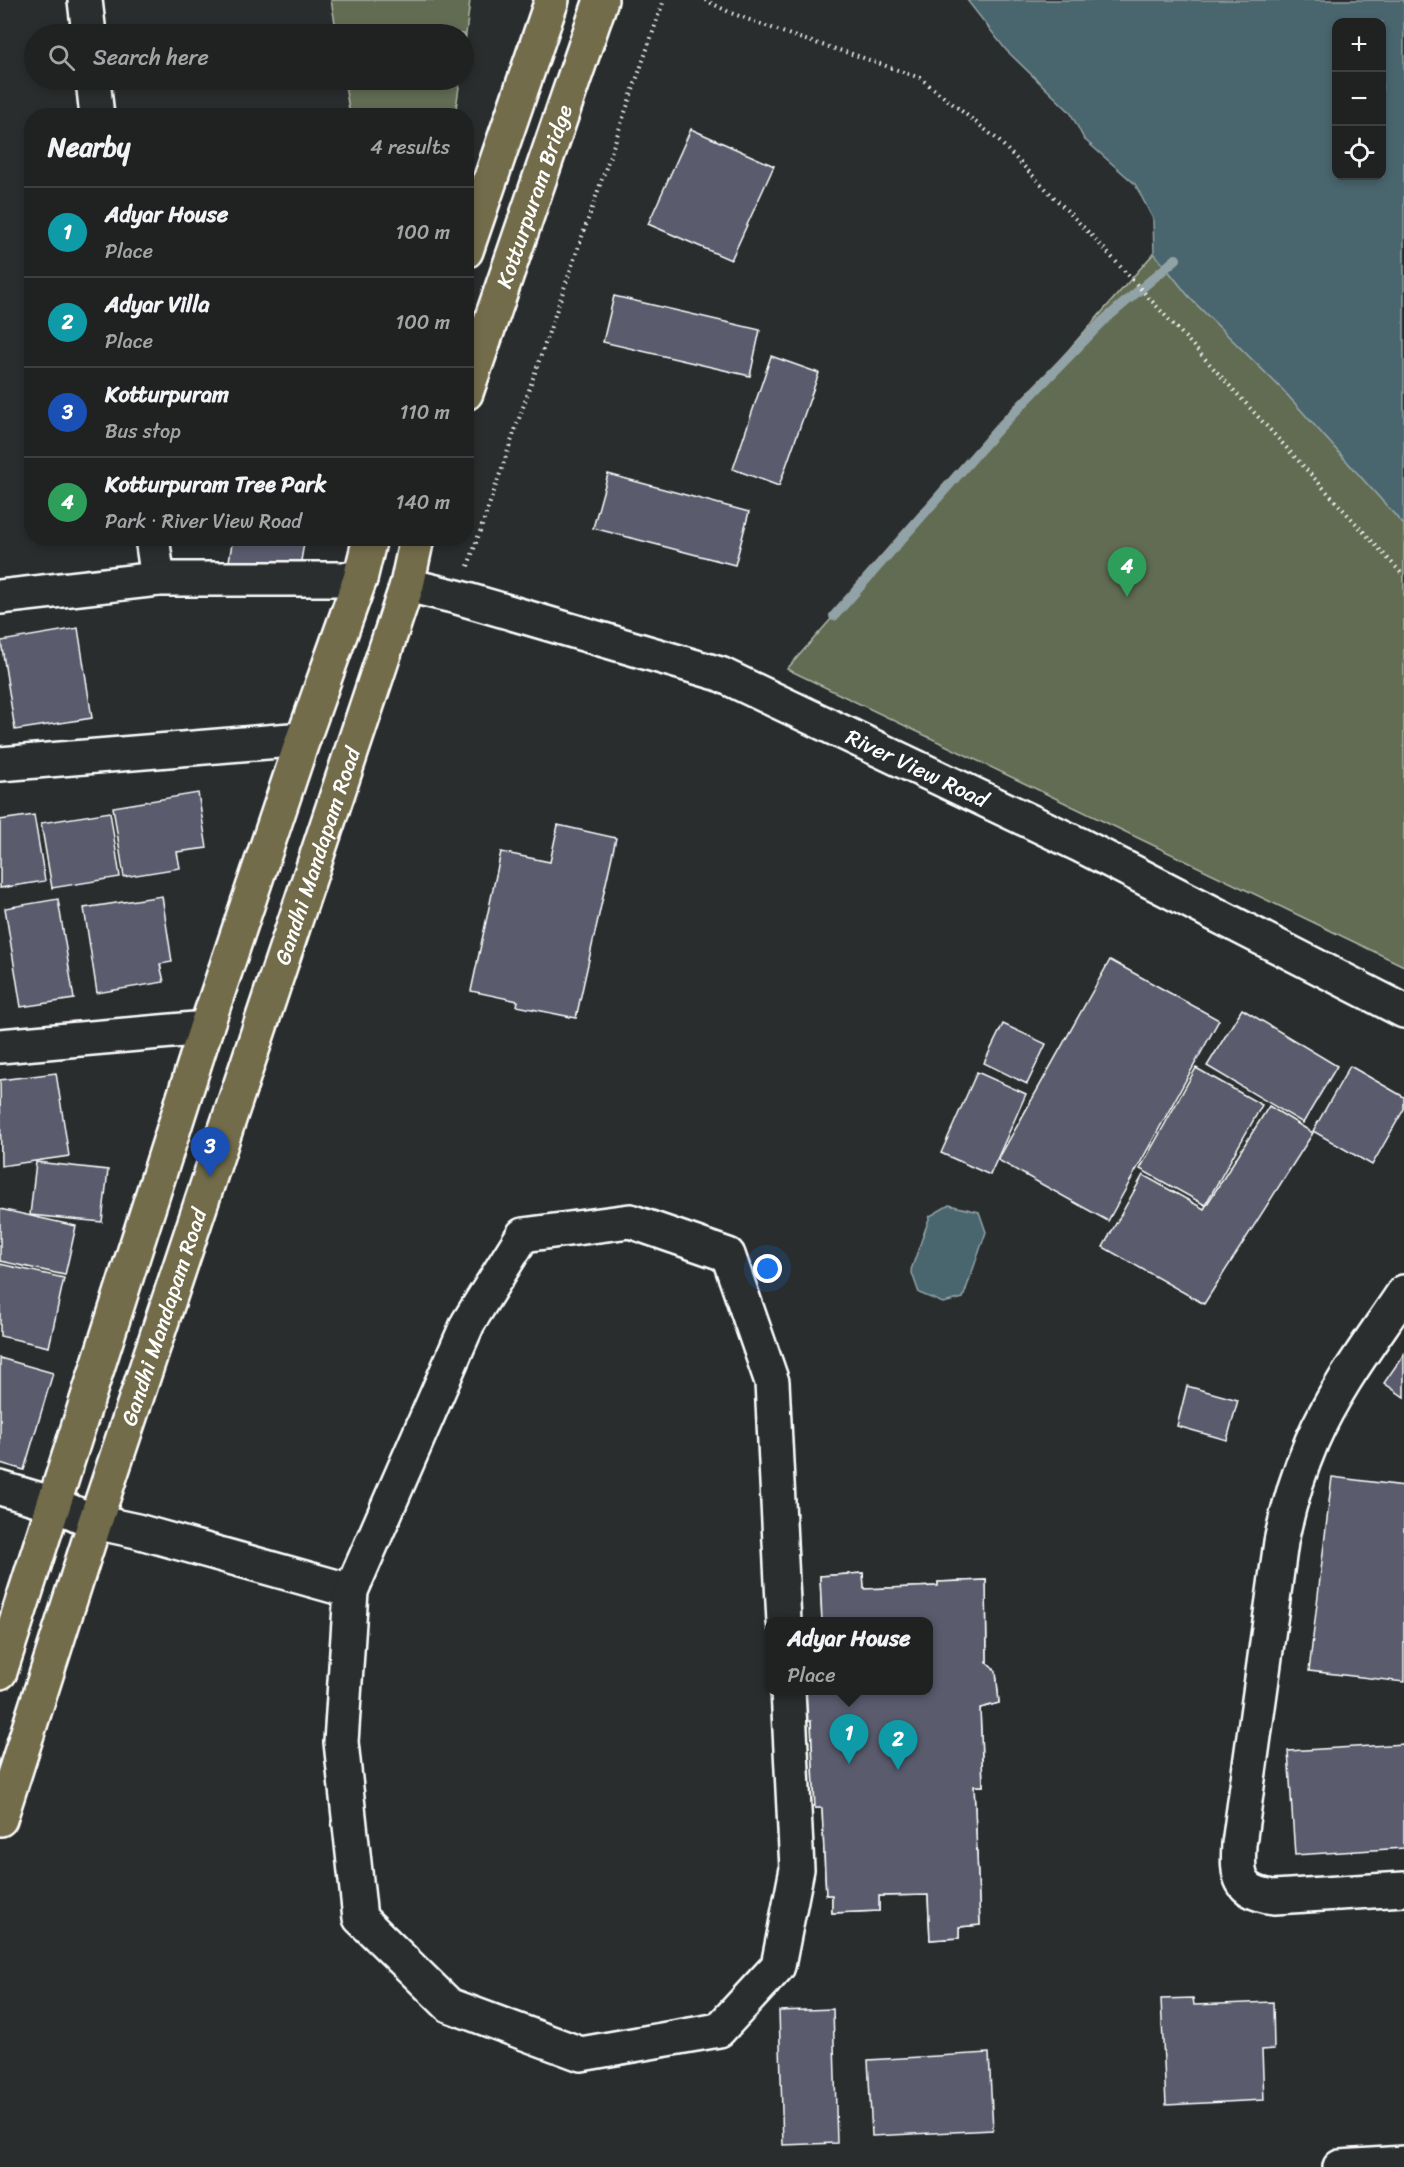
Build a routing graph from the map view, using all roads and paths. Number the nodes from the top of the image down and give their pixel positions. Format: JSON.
{"nodes":[{"id":1,"x":85,"y":0,"type":"edge"},
{"id":2,"x":552,"y":0,"type":"edge"},
{"id":3,"x":601,"y":0,"type":"edge"},
{"id":4,"x":664,"y":0,"type":"edge"},
{"id":5,"x":705,"y":0,"type":"edge"},
{"id":6,"x":88,"y":24,"type":"edge"},
{"id":7,"x":94,"y":90,"type":"edge"},
{"id":8,"x":96,"y":108,"type":"edge"},
{"id":9,"x":474,"y":228,"type":"edge"},
{"id":10,"x":474,"y":370,"type":"edge"},
{"id":11,"x":153,"y":546,"type":"edge"},
{"id":12,"x":368,"y":546,"type":"edge"},
{"id":13,"x":415,"y":546,"type":"edge"},
{"id":14,"x":1404,"y":576,"type":"edge"},
{"id":15,"x":158,"y":579,"type":"junction"},
{"id":16,"x":360,"y":579,"type":"junction"},
{"id":17,"x":407,"y":585,"type":"junction"},
{"id":18,"x":0,"y":597,"type":"edge"},
{"id":19,"x":457,"y":597,"type":"junction"},
{"id":20,"x":303,"y":739,"type":"junction"},
{"id":21,"x":0,"y":764,"type":"edge"},
{"id":22,"x":1404,"y":1011,"type":"edge"},
{"id":23,"x":206,"y":1028,"type":"junction"},
{"id":24,"x":0,"y":1046,"type":"edge"},
{"id":25,"x":1404,"y":1292,"type":"edge"},
{"id":26,"x":0,"y":1488,"type":"edge"},
{"id":27,"x":54,"y":1504,"type":"junction"},
{"id":28,"x":95,"y":1522,"type":"junction"},
{"id":29,"x":351,"y":1591,"type":"junction"},
{"id":30,"x":784,"y":1617,"type":"edge"},
{"id":31,"x":0,"y":1672,"type":"edge"},
{"id":32,"x":788,"y":1695,"type":"edge"},
{"id":33,"x":0,"y":1820,"type":"edge"},
{"id":34,"x":1404,"y":1890,"type":"edge"},
{"id":35,"x":1404,"y":2163,"type":"edge"},
{"id":36,"x":1340,"y":2167,"type":"edge"}],
"edges":[{"from":1,"to":6,"type":"street"},
{"from":2,"to":9,"type":"main road","name":"Kotturpuram Bridge"},
{"from":3,"to":10,"type":"main road","name":"Kotturpuram Bridge"},
{"from":4,"to":19,"type":"path"},
{"from":5,"to":14,"type":"path"},
{"from":7,"to":8,"type":"street"},
{"from":11,"to":15,"type":"street"},
{"from":12,"to":16,"type":"main road","name":"Gandhi Mandapam Road"},
{"from":13,"to":17,"type":"main road","name":"Gandhi Mandapam Road"},
{"from":15,"to":16,"type":"street"},
{"from":15,"to":18,"type":"street"},
{"from":16,"to":20,"type":"main road","name":"Gandhi Mandapam Road"},
{"from":17,"to":19,"type":"street","name":"River View Road"},
{"from":17,"to":28,"type":"main road","name":"Gandhi Mandapam Road"},
{"from":19,"to":22,"type":"street","name":"River View Road"},
{"from":20,"to":21,"type":"street"},
{"from":20,"to":23,"type":"main road","name":"Gandhi Mandapam Road"},
{"from":23,"to":24,"type":"street"},
{"from":23,"to":27,"type":"main road","name":"Gandhi Mandapam Road"},
{"from":25,"to":34,"type":"street"},
{"from":26,"to":27,"type":"street"},
{"from":27,"to":28,"type":"street"},
{"from":27,"to":31,"type":"main road","name":"Gandhi Mandapam Road"},
{"from":28,"to":29,"type":"street"},
{"from":28,"to":33,"type":"main road","name":"Gandhi Mandapam Road"},
{"from":29,"to":30,"type":"street"},
{"from":29,"to":32,"type":"street"},
{"from":35,"to":36,"type":"street"}]}
